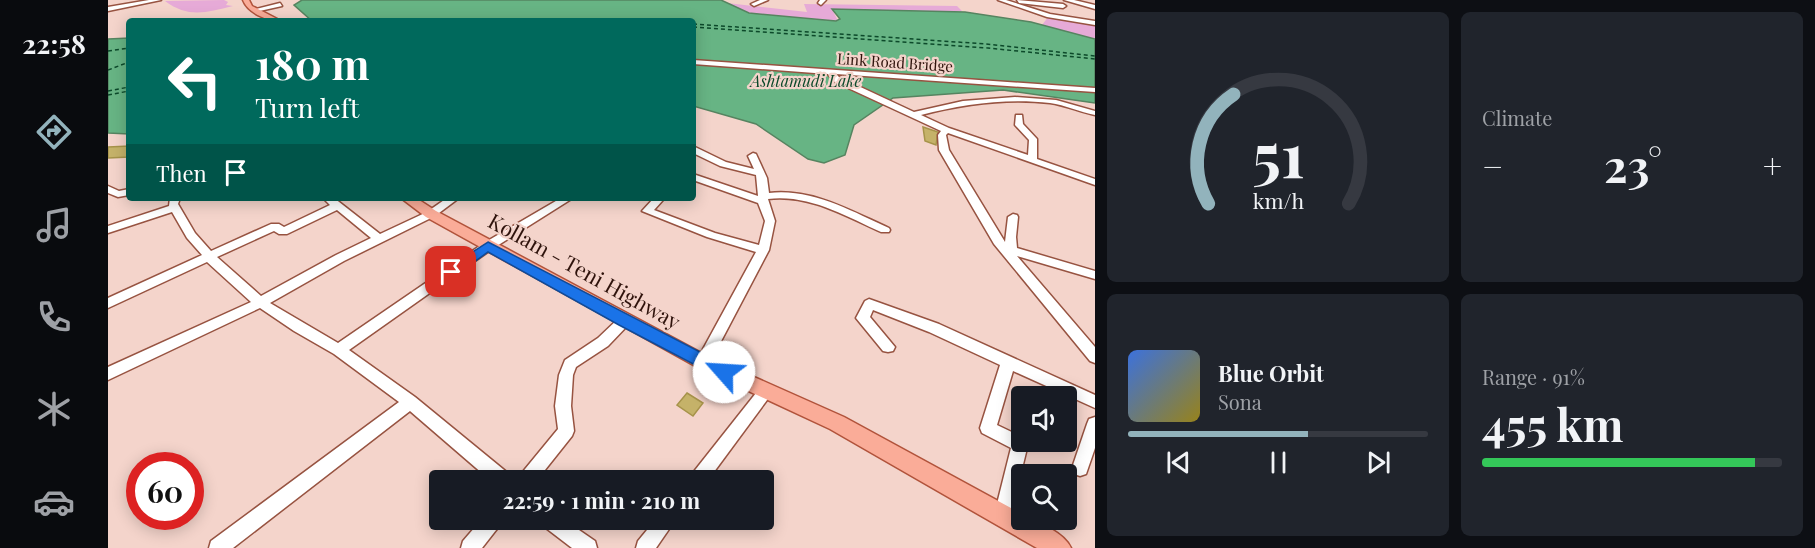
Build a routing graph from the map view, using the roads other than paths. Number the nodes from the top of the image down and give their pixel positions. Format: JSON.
{"nodes":[{"id":1,"x":156,"y":0,"type":"edge"},
{"id":2,"x":246,"y":0,"type":"edge"},
{"id":3,"x":765,"y":0,"type":"edge"},
{"id":4,"x":1000,"y":0,"type":"edge"},
{"id":5,"x":1005,"y":0,"type":"edge"},
{"id":6,"x":1067,"y":0,"type":"edge"},
{"id":7,"x":754,"y":4,"type":"dead end"},
{"id":8,"x":280,"y":5,"type":"dead end"},
{"id":9,"x":1063,"y":6,"type":"dead end"},
{"id":10,"x":110,"y":7,"type":"edge"},
{"id":11,"x":1095,"y":7,"type":"edge"},
{"id":12,"x":255,"y":10,"type":"junction"},
{"id":13,"x":271,"y":18,"type":"edge"},
{"id":14,"x":1095,"y":23,"type":"edge"},
{"id":15,"x":696,"y":62,"type":"edge"},
{"id":16,"x":833,"y":73,"type":"junction"},
{"id":17,"x":1095,"y":90,"type":"edge"},
{"id":18,"x":1095,"y":113,"type":"edge"},
{"id":19,"x":912,"y":115,"type":"junction"},
{"id":20,"x":1020,"y":117,"type":"dead end"},
{"id":21,"x":946,"y":130,"type":"junction"},
{"id":22,"x":696,"y":150,"type":"edge"},
{"id":23,"x":753,"y":156,"type":"dead end"},
{"id":24,"x":1032,"y":159,"type":"junction"},
{"id":25,"x":760,"y":173,"type":"junction"},
{"id":26,"x":696,"y":178,"type":"edge"},
{"id":27,"x":1095,"y":182,"type":"edge"},
{"id":28,"x":126,"y":192,"type":"edge"},
{"id":29,"x":111,"y":194,"type":"edge"},
{"id":30,"x":764,"y":198,"type":"junction"},
{"id":31,"x":412,"y":201,"type":"edge"},
{"id":32,"x":450,"y":201,"type":"edge"},
{"id":33,"x":563,"y":201,"type":"edge"},
{"id":34,"x":657,"y":201,"type":"edge"},
{"id":35,"x":332,"y":202,"type":"edge"},
{"id":36,"x":175,"y":203,"type":"edge"},
{"id":37,"x":431,"y":214,"type":"junction"},
{"id":38,"x":1013,"y":217,"type":"dead end"},
{"id":39,"x":108,"y":230,"type":"edge"},
{"id":40,"x":885,"y":230,"type":"dead end"},
{"id":41,"x":380,"y":240,"type":"junction"},
{"id":42,"x":488,"y":246,"type":"junction"},
{"id":43,"x":1008,"y":249,"type":"junction"},
{"id":44,"x":763,"y":250,"type":"junction"},
{"id":45,"x":211,"y":257,"type":"junction"},
{"id":46,"x":1095,"y":275,"type":"edge"},
{"id":47,"x":108,"y":303,"type":"edge"},
{"id":48,"x":260,"y":303,"type":"junction"},
{"id":49,"x":624,"y":321,"type":"junction"},
{"id":50,"x":1078,"y":336,"type":"junction"},
{"id":51,"x":1095,"y":342,"type":"edge"},
{"id":52,"x":888,"y":347,"type":"dead end"},
{"id":53,"x":339,"y":350,"type":"junction"},
{"id":54,"x":1095,"y":357,"type":"edge"},
{"id":55,"x":703,"y":362,"type":"junction"},
{"id":56,"x":1008,"y":362,"type":"junction"},
{"id":57,"x":108,"y":374,"type":"edge"},
{"id":58,"x":765,"y":392,"type":"junction"},
{"id":59,"x":410,"y":402,"type":"junction"},
{"id":60,"x":1095,"y":402,"type":"edge"},
{"id":61,"x":1095,"y":424,"type":"edge"},
{"id":62,"x":1080,"y":468,"type":"dead end"},
{"id":63,"x":491,"y":470,"type":"edge"},
{"id":64,"x":535,"y":470,"type":"edge"},
{"id":65,"x":706,"y":470,"type":"edge"},
{"id":66,"x":1003,"y":516,"type":"junction"},
{"id":67,"x":485,"y":530,"type":"edge"},
{"id":68,"x":563,"y":530,"type":"edge"},
{"id":69,"x":659,"y":530,"type":"edge"},
{"id":70,"x":1049,"y":545,"type":"edge"},
{"id":71,"x":218,"y":548,"type":"edge"},
{"id":72,"x":470,"y":548,"type":"edge"},
{"id":73,"x":588,"y":548,"type":"edge"},
{"id":74,"x":645,"y":548,"type":"edge"}],
"edges":[{"from":1,"to":10,"type":"street"},
{"from":2,"to":12,"type":"main road"},
{"from":3,"to":7,"type":"street"},
{"from":4,"to":14,"type":"street"},
{"from":5,"to":9,"type":"street"},
{"from":6,"to":11,"type":"street"},
{"from":8,"to":12,"type":"street"},
{"from":12,"to":13,"type":"main road"},
{"from":15,"to":16,"type":"street","name":"Link Road Bridge"},
{"from":16,"to":17,"type":"street","name":"Link Road Bridge"},
{"from":16,"to":19,"type":"street"},
{"from":18,"to":19,"type":"street"},
{"from":19,"to":21,"type":"street"},
{"from":20,"to":24,"type":"street"},
{"from":21,"to":24,"type":"street"},
{"from":21,"to":43,"type":"street"},
{"from":22,"to":25,"type":"street"},
{"from":23,"to":25,"type":"street"},
{"from":24,"to":27,"type":"street"},
{"from":25,"to":30,"type":"street"},
{"from":26,"to":30,"type":"street"},
{"from":28,"to":29,"type":"street"},
{"from":30,"to":40,"type":"street"},
{"from":30,"to":44,"type":"street"},
{"from":31,"to":37,"type":"main road","name":"Kollam - Teni Highway"},
{"from":32,"to":37,"type":"street"},
{"from":33,"to":42,"type":"street"},
{"from":34,"to":44,"type":"street"},
{"from":35,"to":41,"type":"street"},
{"from":35,"to":45,"type":"street"},
{"from":36,"to":39,"type":"street"},
{"from":36,"to":45,"type":"street"},
{"from":37,"to":41,"type":"street"},
{"from":37,"to":42,"type":"main road","name":"Kollam - Teni Highway"},
{"from":38,"to":43,"type":"street"},
{"from":41,"to":48,"type":"street"},
{"from":42,"to":49,"type":"main road","name":"Kollam - Teni Highway"},
{"from":42,"to":53,"type":"street"},
{"from":43,"to":46,"type":"street"},
{"from":43,"to":50,"type":"street"},
{"from":44,"to":55,"type":"street"},
{"from":45,"to":47,"type":"street"},
{"from":45,"to":48,"type":"street"},
{"from":48,"to":53,"type":"street"},
{"from":48,"to":57,"type":"street"},
{"from":49,"to":55,"type":"main road","name":"Kollam - Teni Highway"},
{"from":49,"to":64,"type":"street"},
{"from":50,"to":51,"type":"street"},
{"from":50,"to":54,"type":"street"},
{"from":52,"to":56,"type":"street"},
{"from":53,"to":59,"type":"street"},
{"from":55,"to":58,"type":"main road","name":"Kollam - Teni Highway"},
{"from":56,"to":60,"type":"street"},
{"from":56,"to":66,"type":"street"},
{"from":58,"to":65,"type":"street"},
{"from":58,"to":66,"type":"main road","name":"Kollam - Teni Highway"},
{"from":59,"to":63,"type":"street"},
{"from":59,"to":71,"type":"street"},
{"from":61,"to":62,"type":"street"},
{"from":66,"to":70,"type":"main road","name":"Kollam - Teni Highway"},
{"from":67,"to":72,"type":"street"},
{"from":68,"to":73,"type":"street"},
{"from":69,"to":74,"type":"street"}]}
